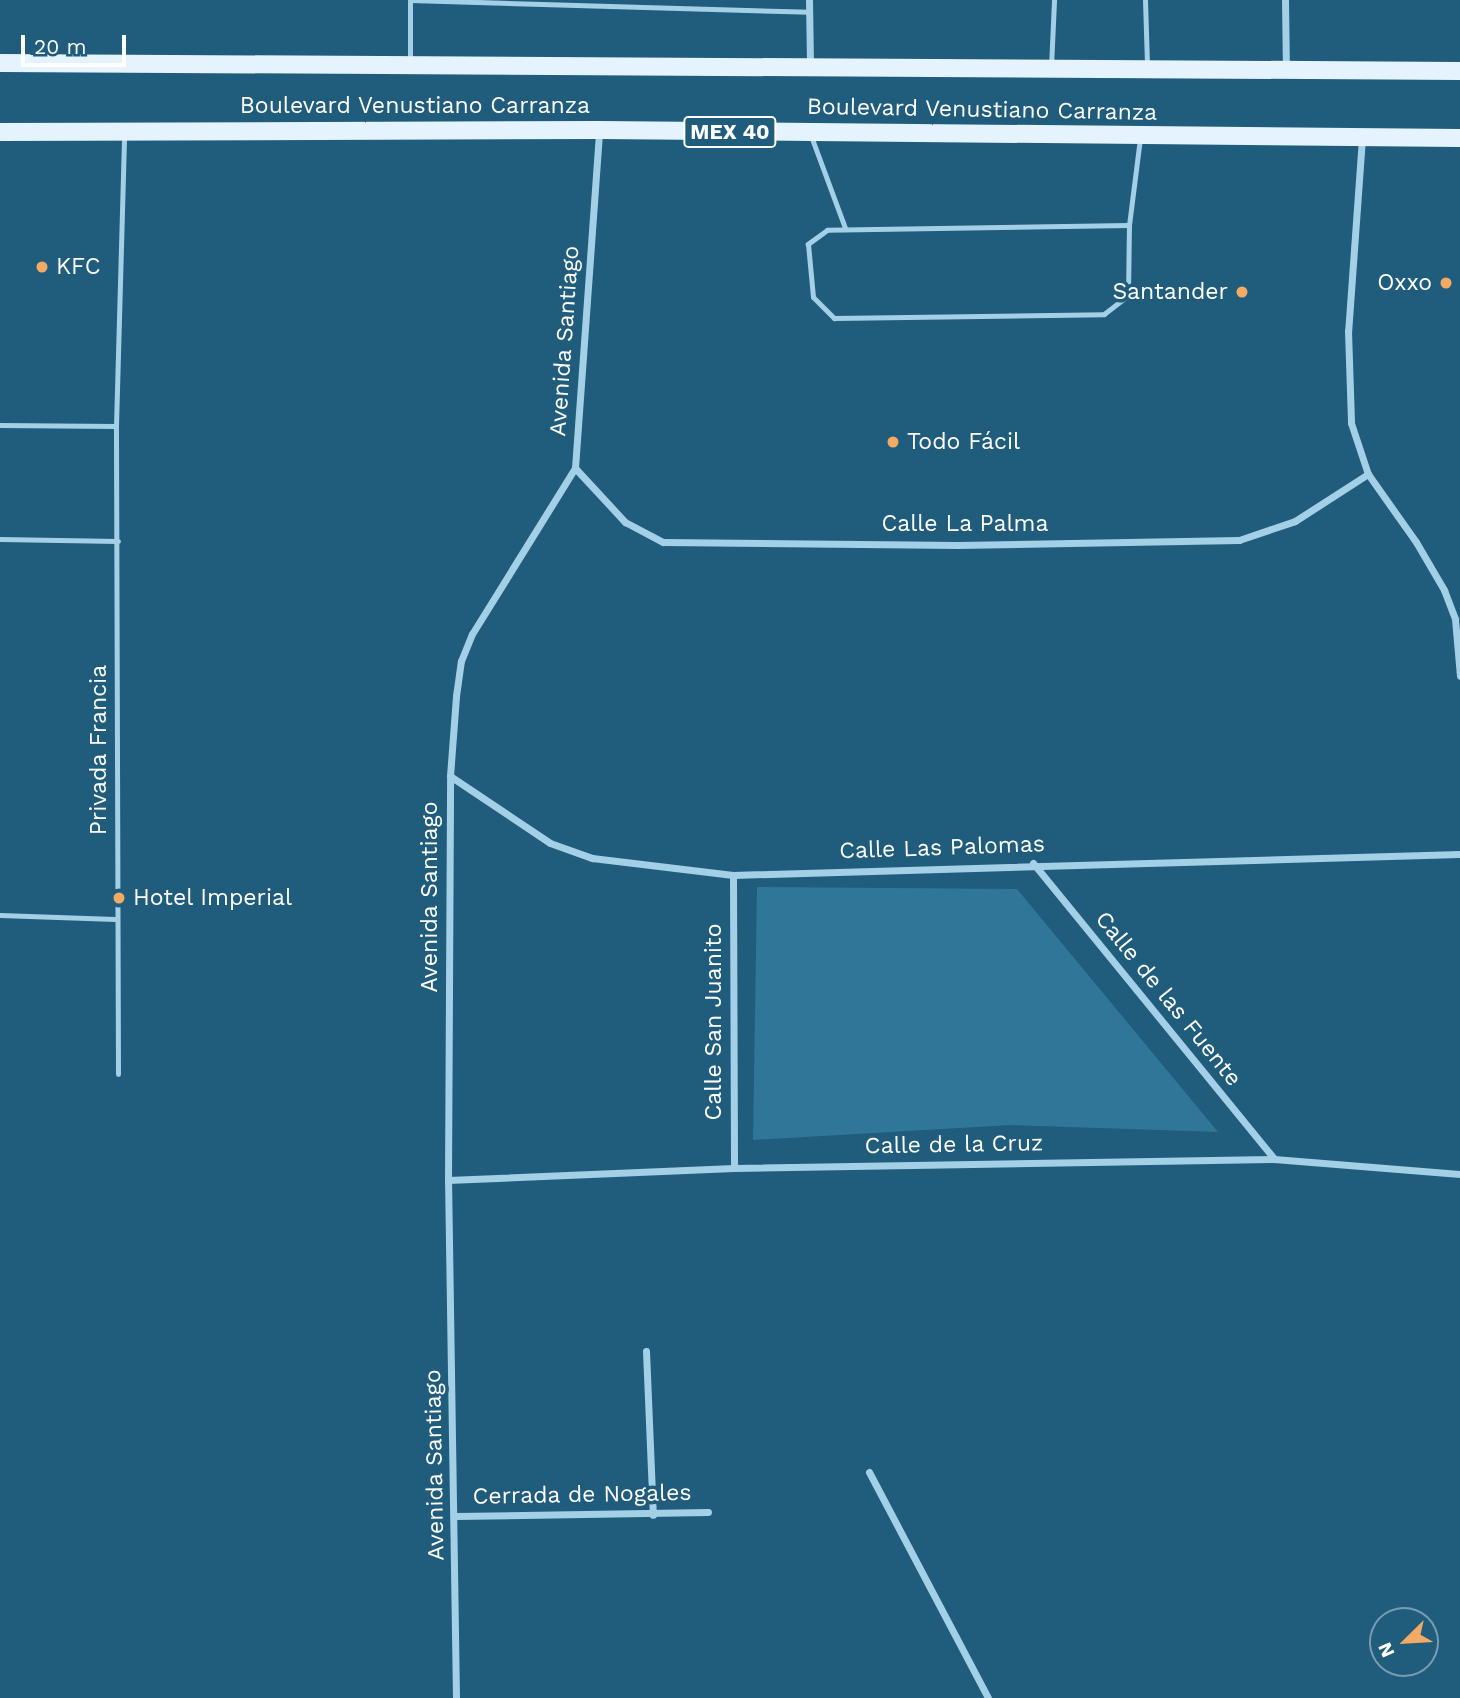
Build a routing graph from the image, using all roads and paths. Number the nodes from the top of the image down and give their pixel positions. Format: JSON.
{"nodes":[{"id":1,"x":410,"y":0,"type":"edge"},
{"id":2,"x":809,"y":0,"type":"edge"},
{"id":3,"x":1054,"y":0,"type":"edge"},
{"id":4,"x":1145,"y":0,"type":"edge"},
{"id":5,"x":1284,"y":0,"type":"edge"},
{"id":6,"x":809,"y":12,"type":"junction"},
{"id":7,"x":0,"y":63,"type":"edge"},
{"id":8,"x":410,"y":65,"type":"junction"},
{"id":9,"x":810,"y":67,"type":"junction"},
{"id":10,"x":1051,"y":68,"type":"junction"},
{"id":11,"x":1147,"y":68,"type":"junction"},
{"id":12,"x":1286,"y":71,"type":"junction"},
{"id":13,"x":1460,"y":71,"type":"edge"},
{"id":14,"x":599,"y":130,"type":"junction"},
{"id":15,"x":0,"y":132,"type":"edge"},
{"id":16,"x":124,"y":132,"type":"junction"},
{"id":17,"x":810,"y":133,"type":"junction"},
{"id":18,"x":1140,"y":137,"type":"junction"},
{"id":19,"x":1362,"y":137,"type":"junction"},
{"id":20,"x":1460,"y":138,"type":"edge"},
{"id":21,"x":1129,"y":225,"type":"junction"},
{"id":22,"x":845,"y":228,"type":"junction"},
{"id":23,"x":0,"y":425,"type":"edge"},
{"id":24,"x":117,"y":426,"type":"junction"},
{"id":25,"x":575,"y":468,"type":"junction"},
{"id":26,"x":1368,"y":474,"type":"junction"},
{"id":27,"x":0,"y":540,"type":"edge"},
{"id":28,"x":118,"y":541,"type":"junction"},
{"id":29,"x":1460,"y":676,"type":"edge"},
{"id":30,"x":450,"y":776,"type":"junction"},
{"id":31,"x":1460,"y":853,"type":"edge"},
{"id":32,"x":1032,"y":863,"type":"junction"},
{"id":33,"x":733,"y":875,"type":"junction"},
{"id":34,"x":0,"y":915,"type":"edge"},
{"id":35,"x":115,"y":919,"type":"junction"},
{"id":36,"x":118,"y":1074,"type":"dead end"},
{"id":37,"x":1274,"y":1159,"type":"junction"},
{"id":38,"x":734,"y":1168,"type":"junction"},
{"id":39,"x":1460,"y":1174,"type":"edge"},
{"id":40,"x":448,"y":1180,"type":"junction"},
{"id":41,"x":646,"y":1351,"type":"dead end"},
{"id":42,"x":869,"y":1472,"type":"dead end"},
{"id":43,"x":708,"y":1512,"type":"dead end"},
{"id":44,"x":653,"y":1515,"type":"junction"},
{"id":45,"x":456,"y":1516,"type":"junction"},
{"id":46,"x":456,"y":1698,"type":"edge"},
{"id":47,"x":988,"y":1698,"type":"edge"}],
"edges":[{"from":1,"to":6,"type":"lane"},
{"from":1,"to":8,"type":"lane"},
{"from":2,"to":6,"type":"street"},
{"from":3,"to":10,"type":"lane"},
{"from":4,"to":11,"type":"lane"},
{"from":5,"to":12,"type":"street"},
{"from":6,"to":9,"type":"street"},
{"from":7,"to":8,"type":"main road","name":"Boulevard Venustiano Carranza"},
{"from":8,"to":9,"type":"main road","name":"Boulevard Venustiano Carranza"},
{"from":9,"to":10,"type":"main road","name":"Boulevard Venustiano Carranza"},
{"from":10,"to":11,"type":"main road","name":"Boulevard Venustiano Carranza"},
{"from":11,"to":12,"type":"main road","name":"Boulevard Venustiano Carranza"},
{"from":12,"to":13,"type":"main road","name":"Boulevard Venustiano Carranza"},
{"from":14,"to":16,"type":"main road","name":"Boulevard Venustiano Carranza","number":"MEX 40"},
{"from":14,"to":17,"type":"main road","name":"Boulevard Venustiano Carranza","number":"MEX 40"},
{"from":14,"to":25,"type":"street","name":"Avenida Santiago"},
{"from":15,"to":16,"type":"main road","name":"Boulevard Venustiano Carranza","number":"MEX 40"},
{"from":16,"to":24,"type":"lane","name":"Privada Francia"},
{"from":17,"to":18,"type":"main road","name":"Boulevard Venustiano Carranza","number":"MEX 40"},
{"from":17,"to":22,"type":"lane"},
{"from":18,"to":19,"type":"main road","name":"Boulevard Venustiano Carranza","number":"MEX 40"},
{"from":18,"to":21,"type":"lane"},
{"from":19,"to":20,"type":"main road","name":"Boulevard Venustiano Carranza","number":"MEX 40"},
{"from":19,"to":26,"type":"street"},
{"from":21,"to":22,"type":"lane"},
{"from":21,"to":22,"type":"lane"},
{"from":23,"to":24,"type":"lane"},
{"from":24,"to":28,"type":"lane","name":"Privada Francia"},
{"from":25,"to":26,"type":"street","name":"Calle La Palma"},
{"from":25,"to":30,"type":"street","name":"Avenida Santiago"},
{"from":26,"to":29,"type":"street"},
{"from":27,"to":28,"type":"lane"},
{"from":28,"to":35,"type":"lane","name":"Privada Francia"},
{"from":30,"to":33,"type":"street","name":"Calle Las Palomas"},
{"from":30,"to":40,"type":"street","name":"Avenida Santiago"},
{"from":31,"to":32,"type":"street","name":"Calle Las Palomas"},
{"from":32,"to":33,"type":"street","name":"Calle Las Palomas"},
{"from":32,"to":37,"type":"street","name":"Calle de las Fuente"},
{"from":33,"to":38,"type":"street","name":"Calle San Juanito"},
{"from":34,"to":35,"type":"lane"},
{"from":35,"to":36,"type":"lane","name":"Privada Francia"},
{"from":37,"to":38,"type":"street","name":"Calle de la Cruz"},
{"from":37,"to":39,"type":"street","name":"Calle de la Cruz"},
{"from":38,"to":40,"type":"street","name":"Calle de la Cruz"},
{"from":40,"to":45,"type":"street","name":"Avenida Santiago"},
{"from":41,"to":44,"type":"street"},
{"from":42,"to":47,"type":"street"},
{"from":43,"to":44,"type":"street","name":"Cerrada de Nogales"},
{"from":44,"to":45,"type":"street","name":"Cerrada de Nogales"},
{"from":45,"to":46,"type":"street","name":"Avenida Santiago"}]}
